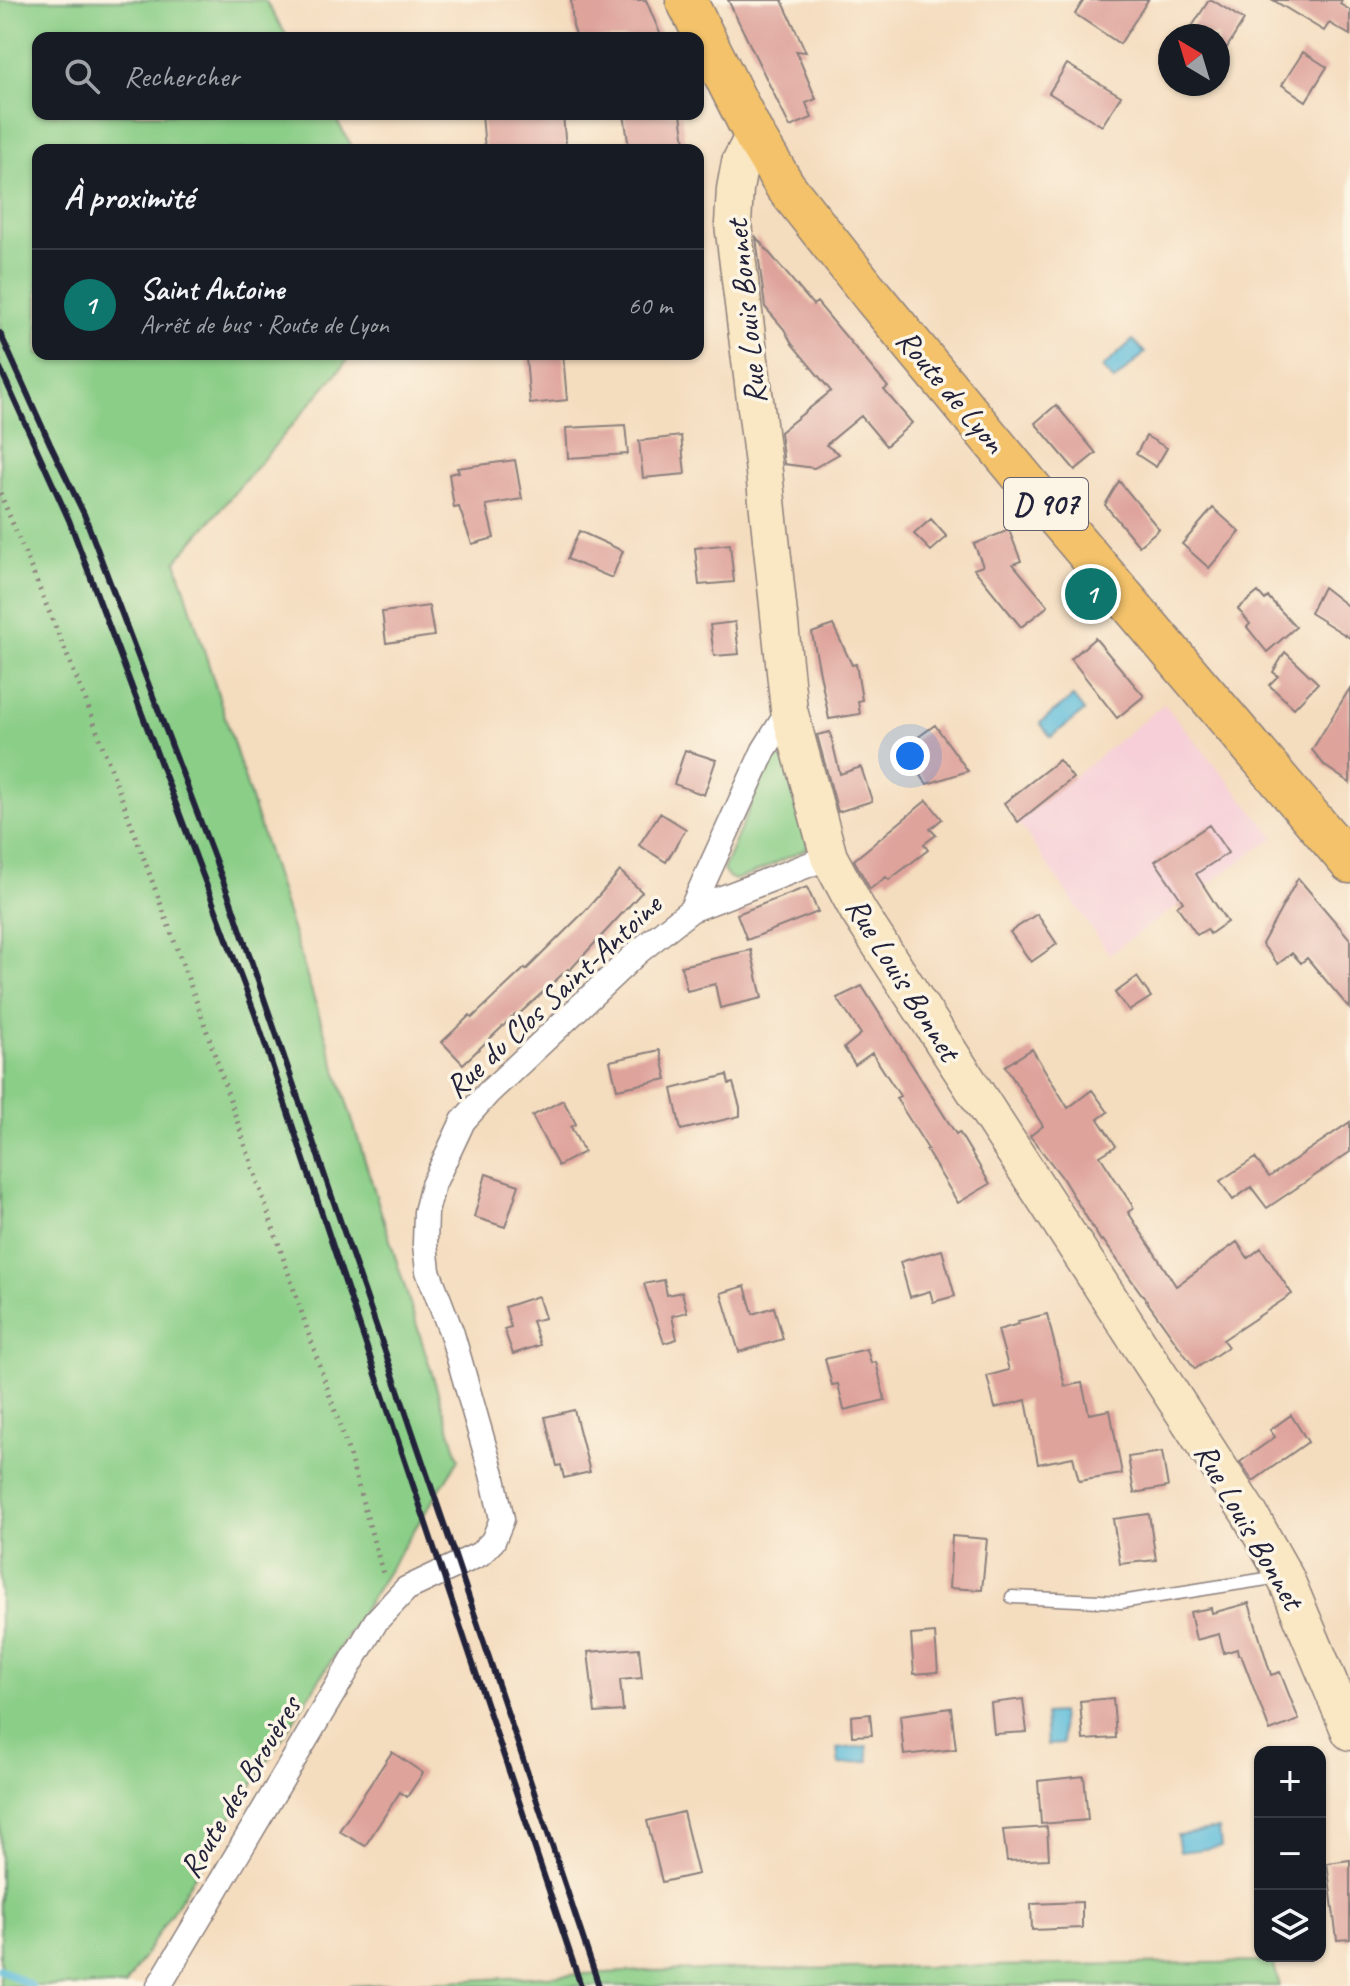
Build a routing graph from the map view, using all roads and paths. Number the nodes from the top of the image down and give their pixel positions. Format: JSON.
{"nodes":[{"id":1,"x":690,"y":1,"type":"edge"},
{"id":2,"x":754,"y":135,"type":"junction"},
{"id":3,"x":0,"y":493,"type":"edge"},
{"id":4,"x":789,"y":710,"type":"junction"},
{"id":5,"x":829,"y":857,"type":"junction"},
{"id":6,"x":1350,"y":863,"type":"edge"},
{"id":7,"x":691,"y":910,"type":"junction"},
{"id":8,"x":1285,"y":1577,"type":"junction"},
{"id":9,"x":1012,"y":1597,"type":"dead end"},
{"id":10,"x":384,"y":1612,"type":"junction"},
{"id":11,"x":1350,"y":1732,"type":"edge"},
{"id":12,"x":159,"y":1986,"type":"edge"}],
"edges":[{"from":1,"to":2,"type":"main road","name":"Route de Lyon","number":"D 907"},
{"from":2,"to":4,"type":"street","name":"Rue Louis Bonnet"},
{"from":2,"to":6,"type":"main road","name":"Route de Lyon","number":"D 907"},
{"from":3,"to":10,"type":"path"},
{"from":4,"to":5,"type":"street","name":"Rue Louis Bonnet"},
{"from":4,"to":7,"type":"street","name":"Rue du Clos Saint-Antoine"},
{"from":5,"to":7,"type":"street","name":"Rue du Clos Saint-Antoine"},
{"from":5,"to":8,"type":"street","name":"Rue Louis Bonnet"},
{"from":7,"to":10,"type":"street","name":"Rue du Clos Saint-Antoine"},
{"from":8,"to":9,"type":"lane"},
{"from":8,"to":11,"type":"street","name":"Rue Louis Bonnet"},
{"from":10,"to":12,"type":"street","name":"Route des Brouères"}]}
